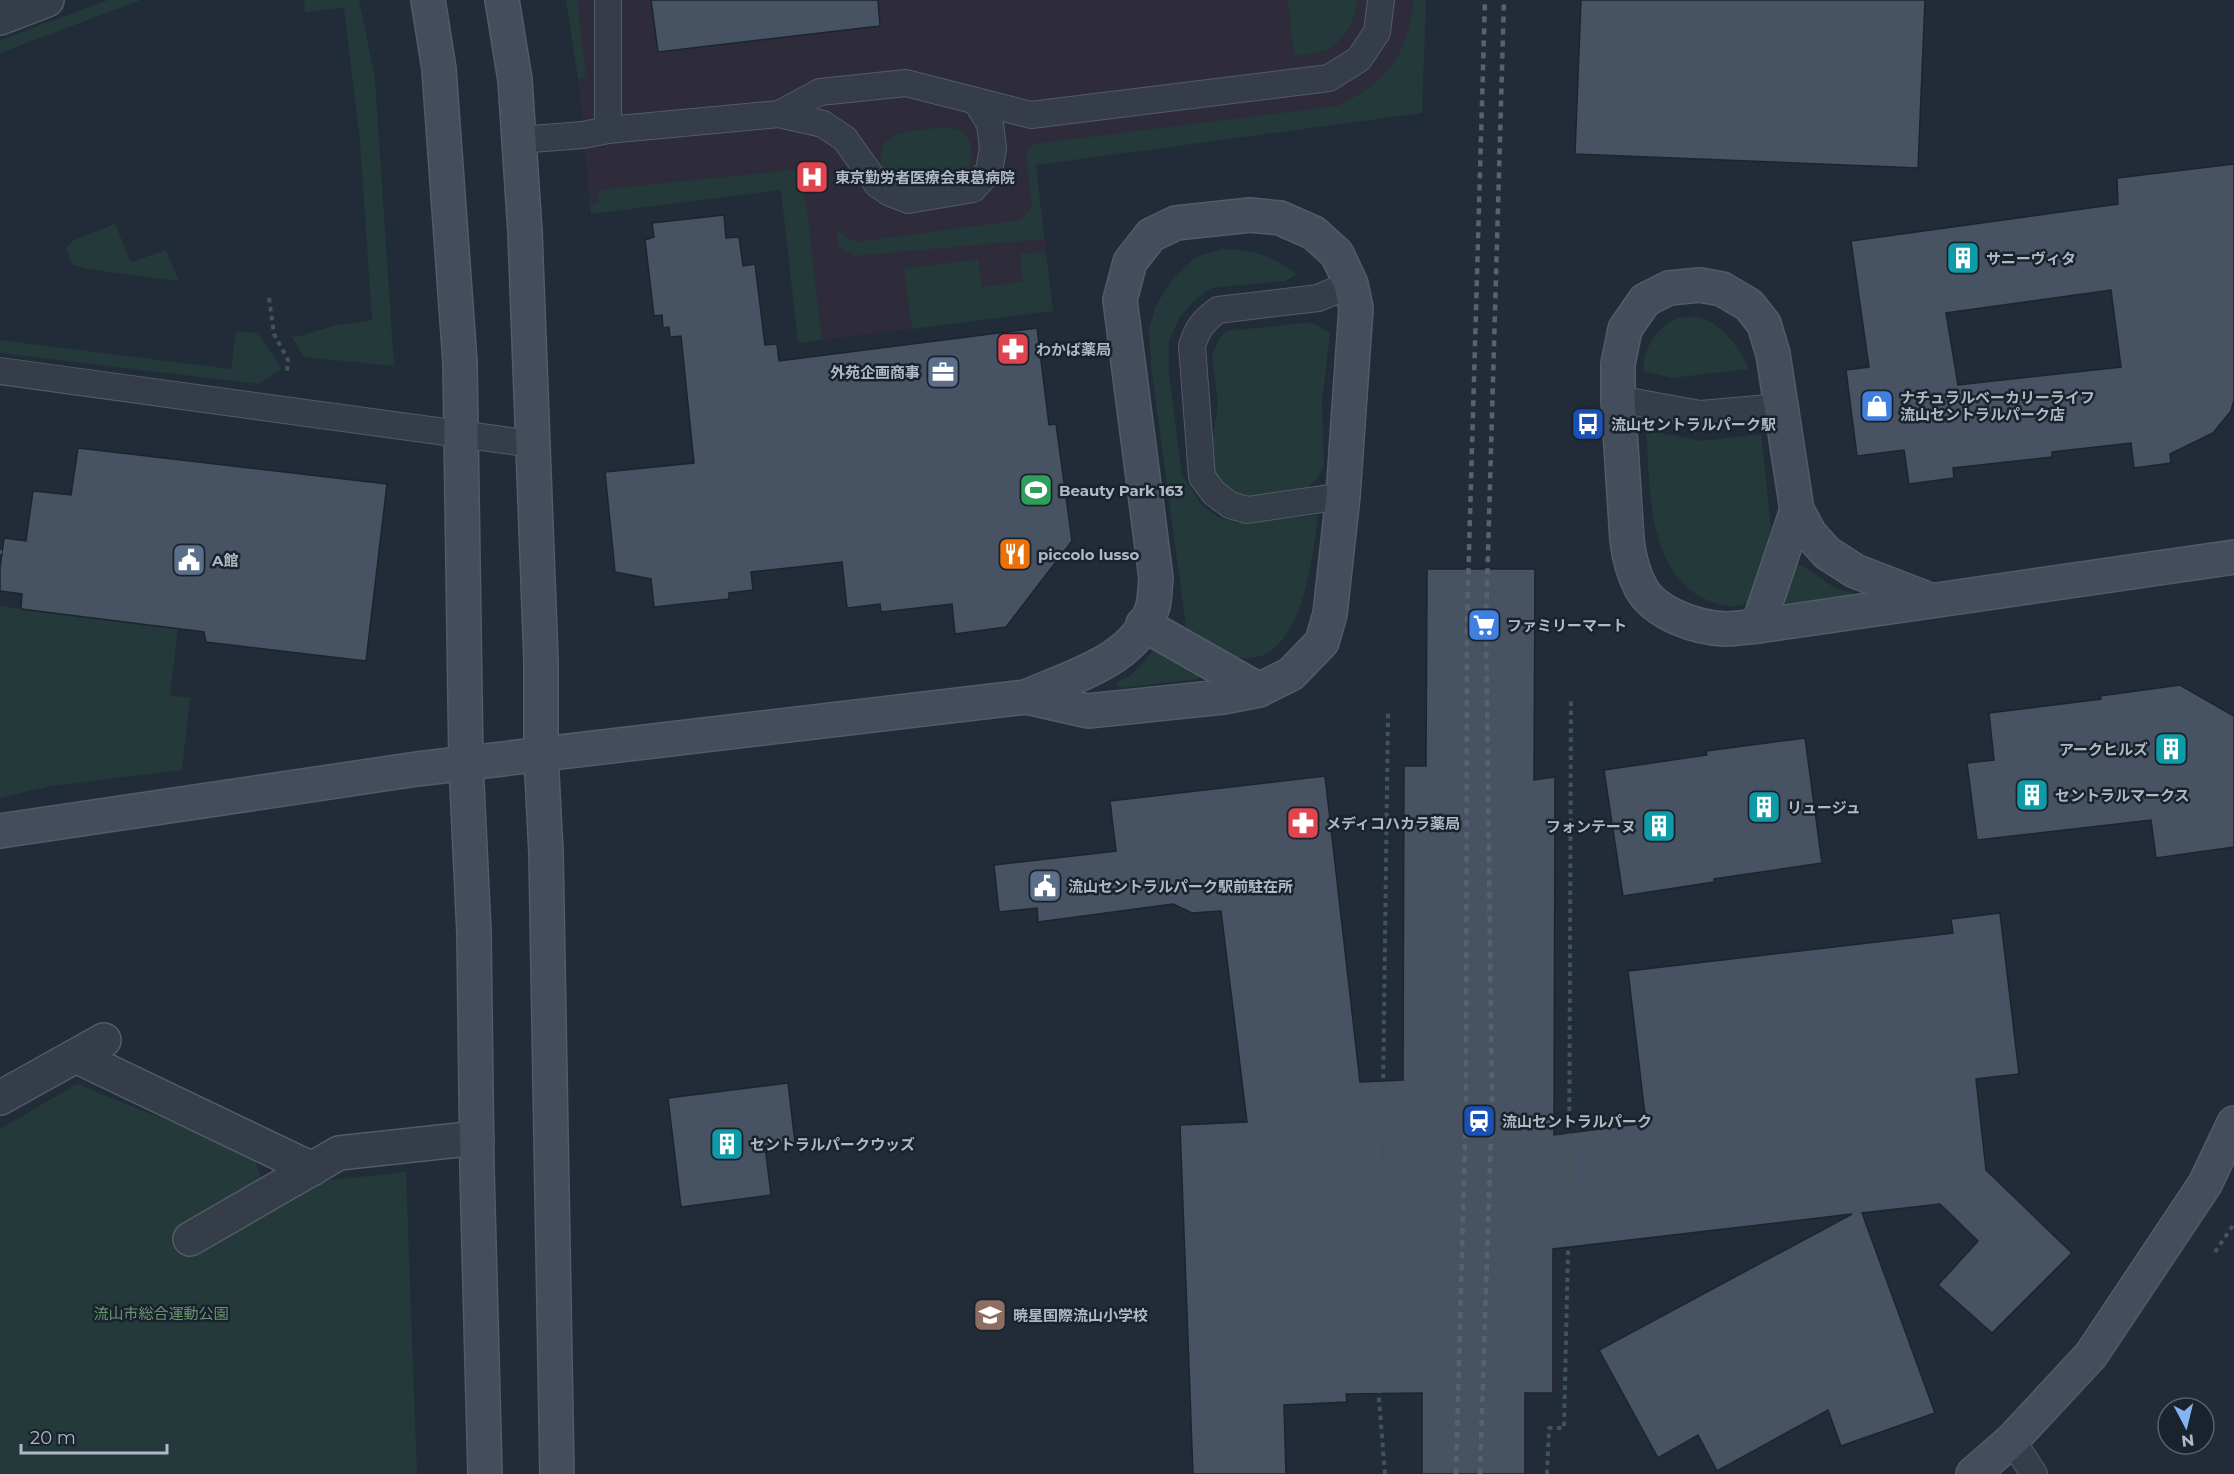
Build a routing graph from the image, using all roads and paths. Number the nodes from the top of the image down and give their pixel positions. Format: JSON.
{"nodes":[{"id":1,"x":47,"y":0,"type":"edge"},
{"id":2,"x":428,"y":0,"type":"edge"},
{"id":3,"x":502,"y":0,"type":"edge"},
{"id":4,"x":608,"y":0,"type":"edge"},
{"id":5,"x":1381,"y":0,"type":"edge"},
{"id":6,"x":0,"y":18,"type":"edge"},
{"id":7,"x":976,"y":101,"type":"junction"},
{"id":8,"x":779,"y":114,"type":"junction"},
{"id":9,"x":608,"y":130,"type":"junction"},
{"id":10,"x":519,"y":140,"type":"junction"},
{"id":11,"x":1350,"y":284,"type":"junction"},
{"id":12,"x":269,"y":298,"type":"dead end"},
{"id":13,"x":0,"y":371,"type":"edge"},
{"id":14,"x":1618,"y":399,"type":"junction"},
{"id":15,"x":1782,"y":407,"type":"junction"},
{"id":16,"x":283,"y":410,"type":"junction"},
{"id":17,"x":462,"y":434,"type":"junction"},
{"id":18,"x":533,"y":444,"type":"junction"},
{"id":19,"x":1343,"y":496,"type":"junction"},
{"id":20,"x":1797,"y":510,"type":"junction"},
{"id":21,"x":2234,"y":557,"type":"edge"},
{"id":22,"x":1930,"y":600,"type":"junction"},
{"id":23,"x":1143,"y":624,"type":"junction"},
{"id":24,"x":1758,"y":626,"type":"junction"},
{"id":25,"x":1259,"y":690,"type":"junction"},
{"id":26,"x":1026,"y":697,"type":"junction"},
{"id":27,"x":1571,"y":699,"type":"dead end"},
{"id":28,"x":1388,"y":712,"type":"dead end"},
{"id":29,"x":541,"y":756,"type":"junction"},
{"id":30,"x":466,"y":764,"type":"junction"},
{"id":31,"x":0,"y":831,"type":"edge"},
{"id":32,"x":104,"y":1040,"type":"dead end"},
{"id":33,"x":76,"y":1056,"type":"junction"},
{"id":34,"x":0,"y":1098,"type":"edge"},
{"id":35,"x":2234,"y":1123,"type":"edge"},
{"id":36,"x":477,"y":1138,"type":"junction"},
{"id":37,"x":312,"y":1168,"type":"junction"},
{"id":38,"x":190,"y":1239,"type":"dead end"},
{"id":39,"x":2012,"y":1440,"type":"junction"},
{"id":40,"x":485,"y":1474,"type":"edge"},
{"id":41,"x":557,"y":1474,"type":"edge"},
{"id":42,"x":1385,"y":1474,"type":"edge"},
{"id":43,"x":1547,"y":1474,"type":"edge"},
{"id":44,"x":1973,"y":1474,"type":"edge"},
{"id":45,"x":2034,"y":1474,"type":"edge"}],
"edges":[{"from":1,"to":6,"type":"street"},
{"from":2,"to":17,"type":"street"},
{"from":3,"to":10,"type":"street"},
{"from":4,"to":9,"type":"lane"},
{"from":5,"to":7,"type":"lane"},
{"from":7,"to":8,"type":"lane"},
{"from":7,"to":8,"type":"lane"},
{"from":8,"to":9,"type":"lane"},
{"from":9,"to":10,"type":"lane"},
{"from":10,"to":18,"type":"street"},
{"from":11,"to":19,"type":"street"},
{"from":11,"to":19,"type":"lane"},
{"from":11,"to":23,"type":"street"},
{"from":12,"to":16,"type":"path"},
{"from":13,"to":16,"type":"lane"},
{"from":14,"to":15,"type":"lane"},
{"from":14,"to":15,"type":"street"},
{"from":14,"to":24,"type":"street"},
{"from":15,"to":20,"type":"street"},
{"from":16,"to":17,"type":"lane"},
{"from":17,"to":18,"type":"lane"},
{"from":17,"to":30,"type":"street"},
{"from":18,"to":29,"type":"street"},
{"from":19,"to":25,"type":"street"},
{"from":20,"to":22,"type":"street"},
{"from":20,"to":24,"type":"street"},
{"from":21,"to":22,"type":"street"},
{"from":22,"to":24,"type":"street"},
{"from":23,"to":25,"type":"street"},
{"from":23,"to":26,"type":"street"},
{"from":25,"to":26,"type":"street"},
{"from":26,"to":29,"type":"street"},
{"from":27,"to":43,"type":"path"},
{"from":28,"to":42,"type":"path"},
{"from":29,"to":30,"type":"street"},
{"from":29,"to":41,"type":"street"},
{"from":30,"to":31,"type":"street"},
{"from":30,"to":36,"type":"street"},
{"from":32,"to":33,"type":"street"},
{"from":33,"to":34,"type":"street"},
{"from":33,"to":37,"type":"street"},
{"from":35,"to":39,"type":"street"},
{"from":36,"to":37,"type":"street"},
{"from":36,"to":40,"type":"street"},
{"from":37,"to":38,"type":"street"},
{"from":39,"to":44,"type":"street"},
{"from":39,"to":45,"type":"lane"}]}
